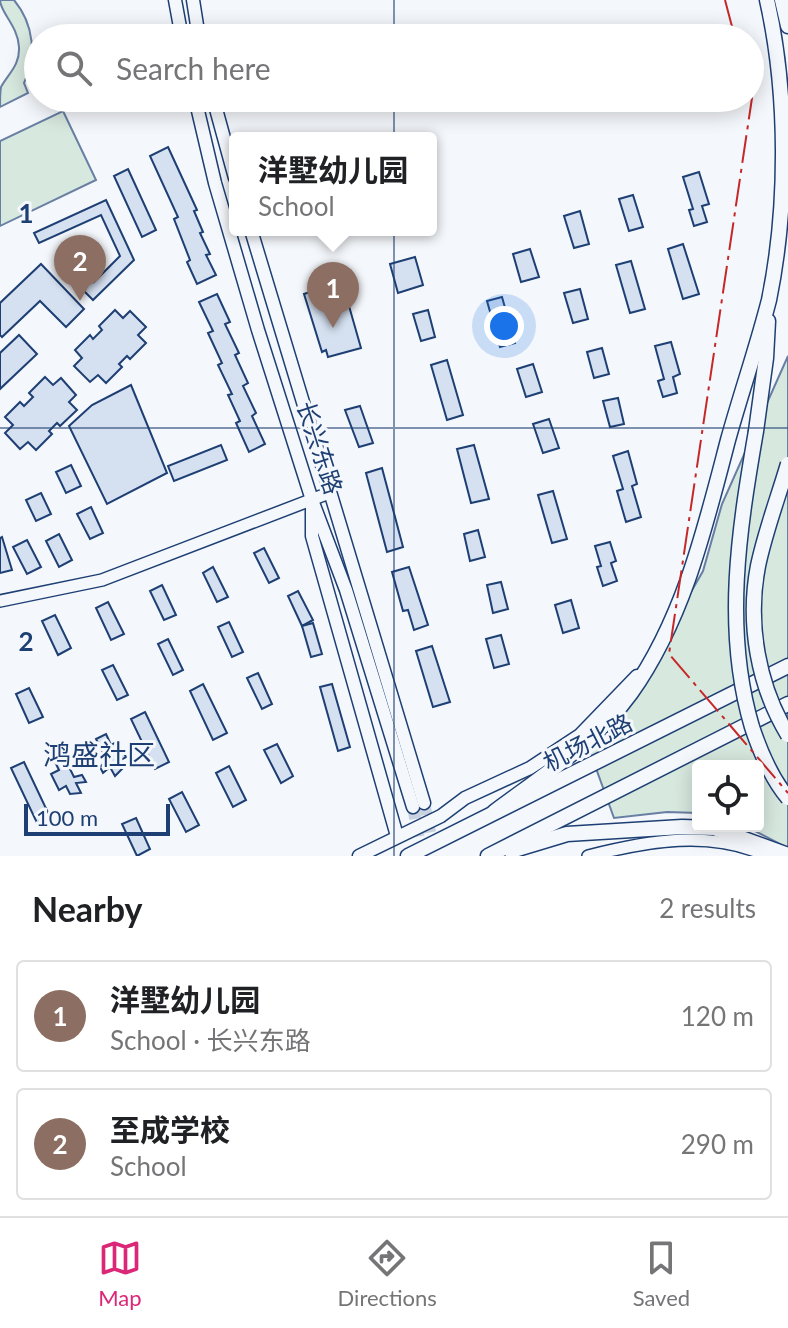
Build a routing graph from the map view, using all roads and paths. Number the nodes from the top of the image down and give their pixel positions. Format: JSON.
{"nodes":[{"id":1,"x":175,"y":0,"type":"edge"},
{"id":2,"x":193,"y":0,"type":"edge"},
{"id":3,"x":767,"y":0,"type":"edge"},
{"id":4,"x":782,"y":0,"type":"edge"},
{"id":5,"x":179,"y":24,"type":"edge"},
{"id":6,"x":197,"y":24,"type":"edge"},
{"id":7,"x":788,"y":26,"type":"edge"},
{"id":8,"x":198,"y":112,"type":"edge"},
{"id":9,"x":217,"y":112,"type":"edge"},
{"id":10,"x":229,"y":156,"type":"edge"},
{"id":11,"x":229,"y":231,"type":"edge"},
{"id":12,"x":231,"y":236,"type":"edge"},
{"id":13,"x":253,"y":236,"type":"edge"},
{"id":14,"x":769,"y":301,"type":"junction"},
{"id":15,"x":788,"y":464,"type":"edge"},
{"id":16,"x":329,"y":493,"type":"junction"},
{"id":17,"x":312,"y":500,"type":"junction"},
{"id":18,"x":0,"y":601,"type":"edge"},
{"id":19,"x":647,"y":665,"type":"junction"},
{"id":20,"x":788,"y":666,"type":"edge"},
{"id":21,"x":788,"y":704,"type":"edge"},
{"id":22,"x":788,"y":735,"type":"edge"},
{"id":23,"x":788,"y":798,"type":"edge"},
{"id":24,"x":494,"y":812,"type":"junction"},
{"id":25,"x":397,"y":836,"type":"junction"},
{"id":26,"x":788,"y":855,"type":"edge"},
{"id":27,"x":359,"y":856,"type":"edge"},
{"id":28,"x":408,"y":856,"type":"edge"},
{"id":29,"x":488,"y":856,"type":"edge"},
{"id":30,"x":495,"y":856,"type":"edge"},
{"id":31,"x":588,"y":856,"type":"edge"},
{"id":32,"x":767,"y":856,"type":"edge"}],
"edges":[{"from":1,"to":5,"type":"main road"},
{"from":2,"to":6,"type":"main road"},
{"from":3,"to":14,"type":"highway"},
{"from":4,"to":7,"type":"highway"},
{"from":8,"to":11,"type":"main road","name":"长兴东路"},
{"from":9,"to":10,"type":"main road"},
{"from":12,"to":17,"type":"main road","name":"长兴东路"},
{"from":13,"to":16,"type":"main road","name":"长兴东路"},
{"from":14,"to":19,"type":"highway"},
{"from":14,"to":23,"type":"highway","bridge":true},
{"from":15,"to":22,"type":"highway","bridge":true},
{"from":16,"to":17,"type":"street"},
{"from":16,"to":17,"type":"main road","name":"长兴东路"},
{"from":17,"to":18,"type":"street"},
{"from":17,"to":25,"type":"main road"},
{"from":19,"to":24,"type":"highway"},
{"from":19,"to":25,"type":"main road"},
{"from":20,"to":24,"type":"highway","name":"机场北路"},
{"from":21,"to":29,"type":"highway"},
{"from":24,"to":28,"type":"highway","name":"机场北路"},
{"from":25,"to":27,"type":"main road"},
{"from":26,"to":30,"type":"highway"},
{"from":31,"to":32,"type":"street"}]}
